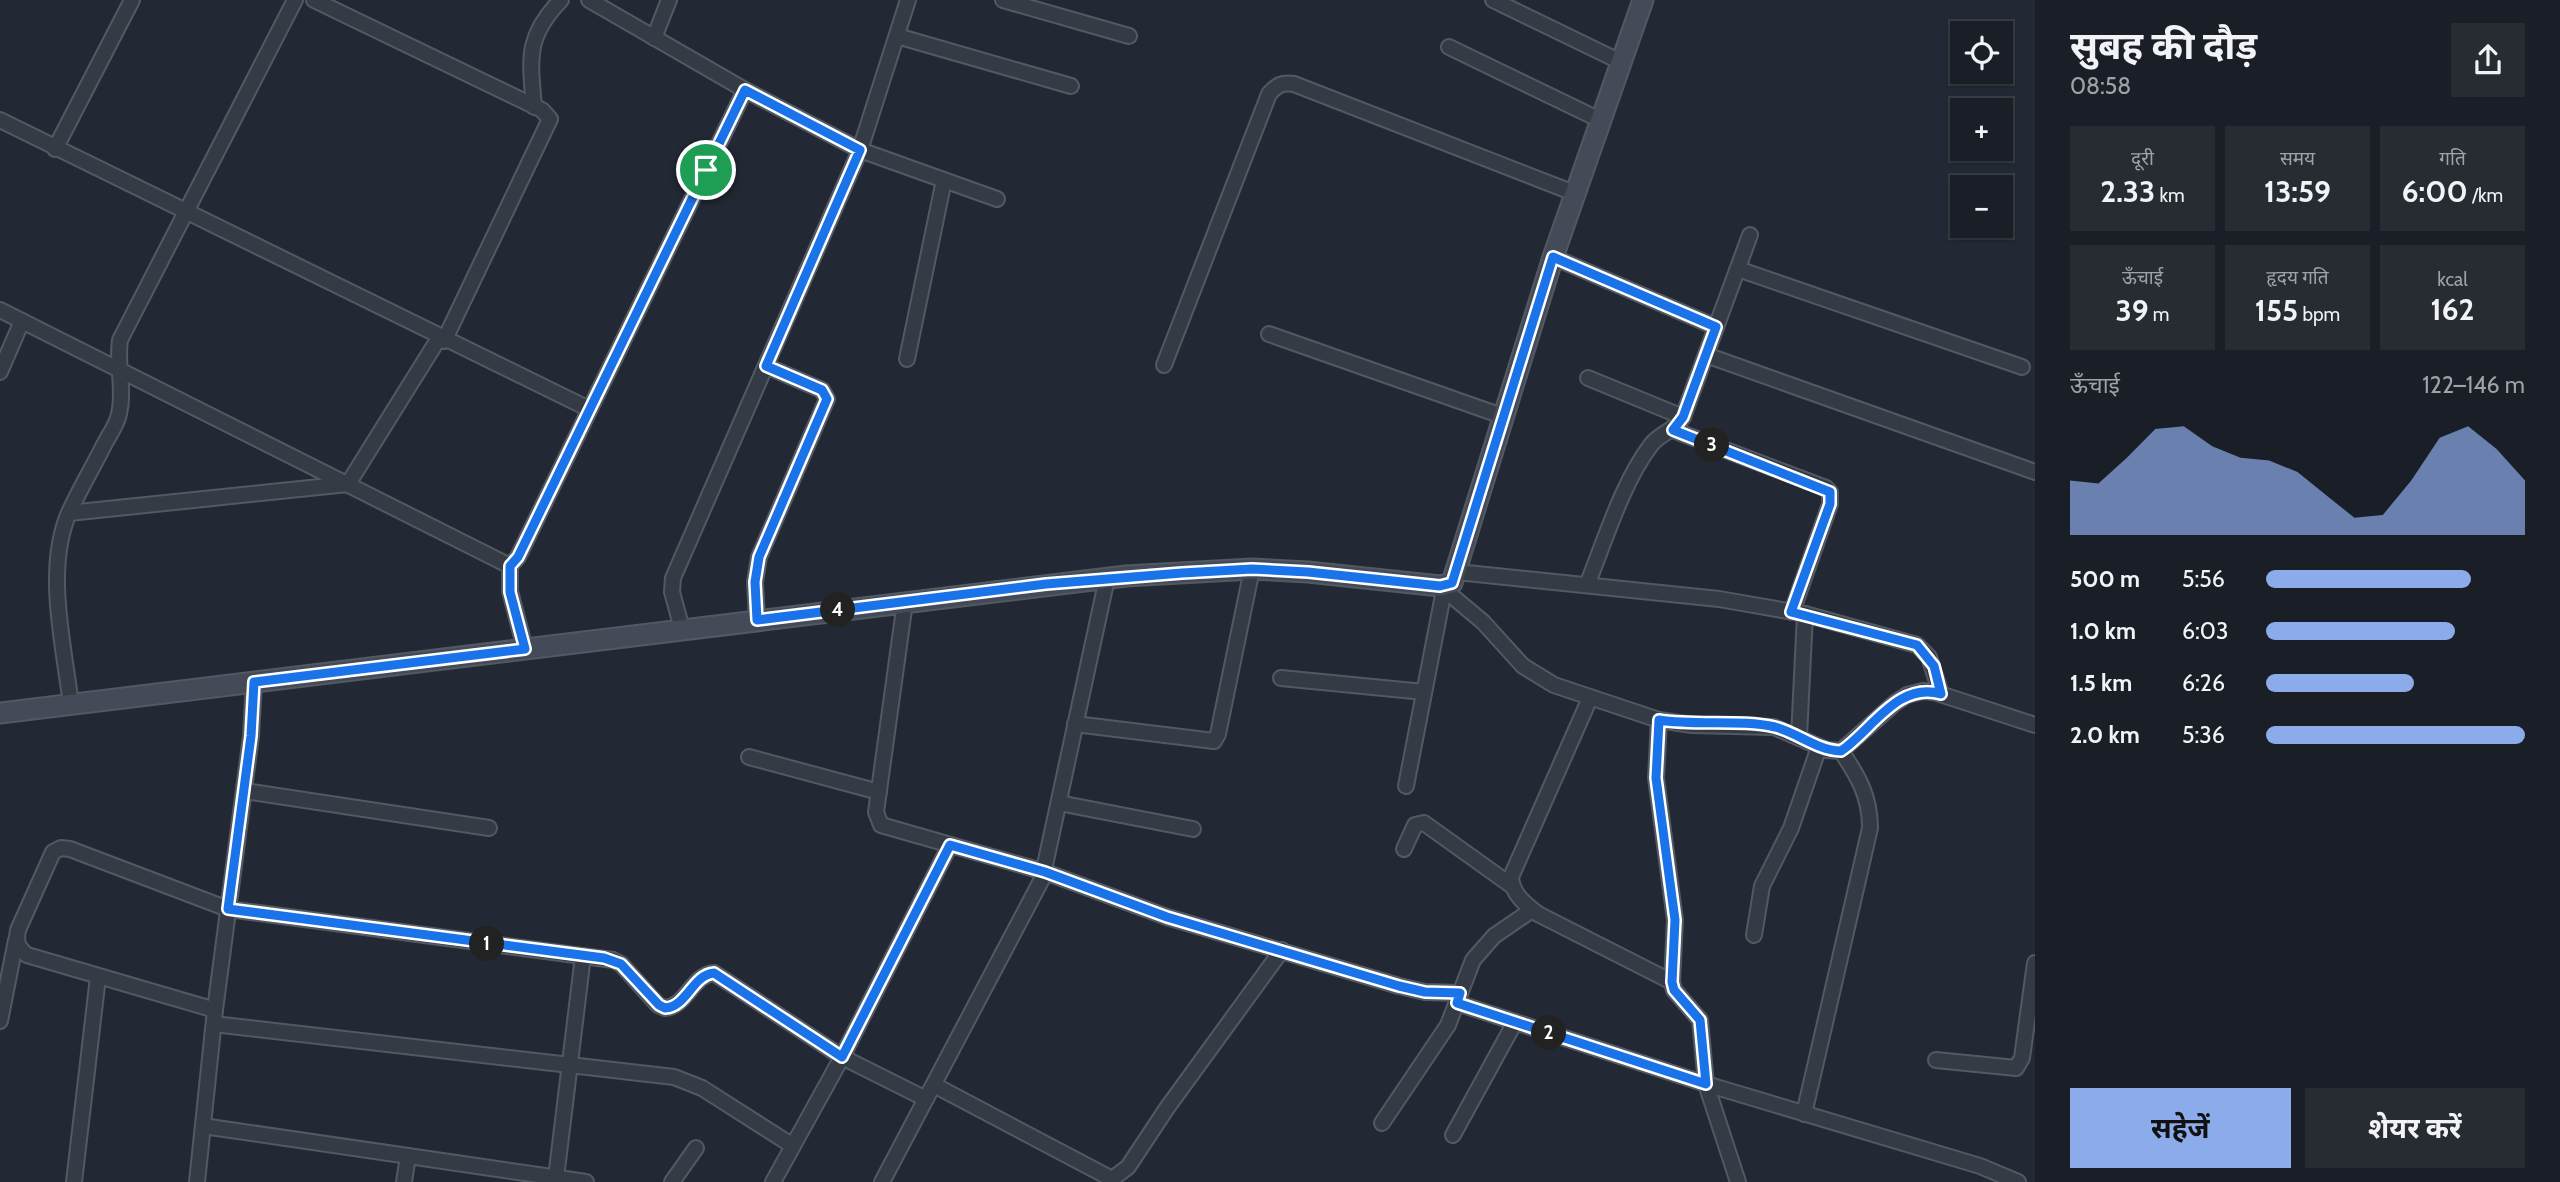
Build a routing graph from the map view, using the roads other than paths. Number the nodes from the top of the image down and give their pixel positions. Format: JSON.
{"nodes":[{"id":1,"x":132,"y":0,"type":"edge"},
{"id":2,"x":295,"y":0,"type":"edge"},
{"id":3,"x":314,"y":0,"type":"edge"},
{"id":4,"x":561,"y":0,"type":"edge"},
{"id":5,"x":589,"y":0,"type":"edge"},
{"id":6,"x":669,"y":0,"type":"edge"},
{"id":7,"x":908,"y":0,"type":"edge"},
{"id":8,"x":1003,"y":0,"type":"edge"},
{"id":9,"x":1493,"y":0,"type":"edge"},
{"id":10,"x":1643,"y":0,"type":"edge"},
{"id":11,"x":897,"y":36,"type":"junction"},
{"id":12,"x":1129,"y":36,"type":"dead end"},
{"id":13,"x":654,"y":37,"type":"junction"},
{"id":14,"x":1449,"y":47,"type":"dead end"},
{"id":15,"x":1621,"y":62,"type":"junction"},
{"id":16,"x":1071,"y":86,"type":"dead end"},
{"id":17,"x":745,"y":90,"type":"junction"},
{"id":18,"x":534,"y":107,"type":"junction"},
{"id":19,"x":0,"y":120,"type":"edge"},
{"id":20,"x":1600,"y":120,"type":"junction"},
{"id":21,"x":55,"y":149,"type":"junction"},
{"id":22,"x":860,"y":150,"type":"junction"},
{"id":23,"x":944,"y":180,"type":"junction"},
{"id":24,"x":1574,"y":193,"type":"junction"},
{"id":25,"x":997,"y":199,"type":"dead end"},
{"id":26,"x":187,"y":212,"type":"junction"},
{"id":27,"x":1750,"y":235,"type":"dead end"},
{"id":28,"x":1553,"y":257,"type":"junction"},
{"id":29,"x":1738,"y":269,"type":"junction"},
{"id":30,"x":0,"y":310,"type":"edge"},
{"id":31,"x":22,"y":321,"type":"junction"},
{"id":32,"x":1716,"y":327,"type":"junction"},
{"id":33,"x":1269,"y":334,"type":"dead end"},
{"id":34,"x":442,"y":339,"type":"junction"},
{"id":35,"x":1706,"y":355,"type":"junction"},
{"id":36,"x":907,"y":359,"type":"dead end"},
{"id":37,"x":1164,"y":365,"type":"dead end"},
{"id":38,"x":766,"y":366,"type":"junction"},
{"id":39,"x":2022,"y":367,"type":"dead end"},
{"id":40,"x":121,"y":371,"type":"junction"},
{"id":41,"x":0,"y":372,"type":"edge"},
{"id":42,"x":1588,"y":379,"type":"dead end"},
{"id":43,"x":589,"y":410,"type":"junction"},
{"id":44,"x":1502,"y":416,"type":"junction"},
{"id":45,"x":1683,"y":417,"type":"junction"},
{"id":46,"x":1673,"y":430,"type":"junction"},
{"id":47,"x":2035,"y":472,"type":"edge"},
{"id":48,"x":348,"y":484,"type":"junction"},
{"id":49,"x":69,"y":513,"type":"junction"},
{"id":50,"x":510,"y":566,"type":"junction"},
{"id":51,"x":1252,"y":569,"type":"junction"},
{"id":52,"x":1457,"y":572,"type":"junction"},
{"id":53,"x":1107,"y":578,"type":"junction"},
{"id":54,"x":1587,"y":585,"type":"junction"},
{"id":55,"x":1442,"y":588,"type":"junction"},
{"id":56,"x":905,"y":602,"type":"junction"},
{"id":57,"x":1798,"y":613,"type":"junction"},
{"id":58,"x":757,"y":620,"type":"junction"},
{"id":59,"x":682,"y":629,"type":"junction"},
{"id":60,"x":525,"y":649,"type":"junction"},
{"id":61,"x":1281,"y":678,"type":"dead end"},
{"id":62,"x":254,"y":682,"type":"junction"},
{"id":63,"x":1424,"y":692,"type":"junction"},
{"id":64,"x":1941,"y":694,"type":"junction"},
{"id":65,"x":1590,"y":698,"type":"junction"},
{"id":66,"x":71,"y":705,"type":"junction"},
{"id":67,"x":0,"y":713,"type":"edge"},
{"id":68,"x":1659,"y":720,"type":"junction"},
{"id":69,"x":1075,"y":724,"type":"junction"},
{"id":70,"x":2035,"y":724,"type":"edge"},
{"id":71,"x":1799,"y":737,"type":"junction"},
{"id":72,"x":1819,"y":747,"type":"junction"},
{"id":73,"x":1841,"y":751,"type":"junction"},
{"id":74,"x":749,"y":757,"type":"dead end"},
{"id":75,"x":1406,"y":786,"type":"dead end"},
{"id":76,"x":244,"y":791,"type":"junction"},
{"id":77,"x":878,"y":792,"type":"junction"},
{"id":78,"x":1059,"y":803,"type":"junction"},
{"id":79,"x":489,"y":828,"type":"dead end"},
{"id":80,"x":1193,"y":829,"type":"dead end"},
{"id":81,"x":950,"y":845,"type":"junction"},
{"id":82,"x":1404,"y":849,"type":"dead end"},
{"id":83,"x":1045,"y":872,"type":"junction"},
{"id":84,"x":1511,"y":886,"type":"junction"},
{"id":85,"x":228,"y":909,"type":"junction"},
{"id":86,"x":1532,"y":909,"type":"junction"},
{"id":87,"x":1754,"y":935,"type":"dead end"},
{"id":88,"x":16,"y":940,"type":"junction"},
{"id":89,"x":1282,"y":950,"type":"junction"},
{"id":90,"x":583,"y":956,"type":"junction"},
{"id":91,"x":2035,"y":963,"type":"edge"},
{"id":92,"x":98,"y":977,"type":"junction"},
{"id":93,"x":1672,"y":982,"type":"junction"},
{"id":94,"x":1459,"y":998,"type":"junction"},
{"id":95,"x":215,"y":1017,"type":"junction"},
{"id":96,"x":0,"y":1021,"type":"edge"},
{"id":97,"x":1515,"y":1022,"type":"junction"},
{"id":98,"x":842,"y":1057,"type":"junction"},
{"id":99,"x":1936,"y":1060,"type":"dead end"},
{"id":100,"x":569,"y":1065,"type":"junction"},
{"id":101,"x":1706,"y":1084,"type":"junction"},
{"id":102,"x":934,"y":1085,"type":"junction"},
{"id":103,"x":926,"y":1099,"type":"junction"},
{"id":104,"x":1804,"y":1114,"type":"junction"},
{"id":105,"x":1382,"y":1124,"type":"dead end"},
{"id":106,"x":203,"y":1126,"type":"junction"},
{"id":107,"x":1454,"y":1135,"type":"dead end"},
{"id":108,"x":793,"y":1146,"type":"junction"},
{"id":109,"x":696,"y":1148,"type":"dead end"},
{"id":110,"x":408,"y":1156,"type":"junction"},
{"id":111,"x":556,"y":1178,"type":"junction"},
{"id":112,"x":1732,"y":1179,"type":"edge"},
{"id":113,"x":74,"y":1182,"type":"edge"},
{"id":114,"x":197,"y":1182,"type":"edge"},
{"id":115,"x":404,"y":1182,"type":"edge"},
{"id":116,"x":586,"y":1182,"type":"edge"},
{"id":117,"x":672,"y":1182,"type":"edge"},
{"id":118,"x":773,"y":1182,"type":"edge"},
{"id":119,"x":882,"y":1182,"type":"edge"},
{"id":120,"x":2018,"y":1182,"type":"edge"}],
"edges":[{"from":1,"to":21,"type":"street"},
{"from":2,"to":26,"type":"street"},
{"from":3,"to":18,"type":"street"},
{"from":4,"to":18,"type":"street"},
{"from":5,"to":13,"type":"street"},
{"from":6,"to":13,"type":"street"},
{"from":7,"to":11,"type":"street"},
{"from":8,"to":12,"type":"street"},
{"from":9,"to":15,"type":"street"},
{"from":10,"to":15,"type":"street"},
{"from":11,"to":16,"type":"street"},
{"from":11,"to":22,"type":"street"},
{"from":13,"to":17,"type":"street"},
{"from":14,"to":20,"type":"street"},
{"from":15,"to":20,"type":"street"},
{"from":17,"to":22,"type":"street"},
{"from":17,"to":43,"type":"street"},
{"from":18,"to":34,"type":"street"},
{"from":19,"to":21,"type":"street"},
{"from":20,"to":24,"type":"street"},
{"from":21,"to":26,"type":"street"},
{"from":22,"to":23,"type":"street"},
{"from":22,"to":38,"type":"street"},
{"from":23,"to":25,"type":"street"},
{"from":23,"to":36,"type":"street"},
{"from":24,"to":28,"type":"street"},
{"from":24,"to":37,"type":"street"},
{"from":26,"to":34,"type":"street"},
{"from":26,"to":40,"type":"street"},
{"from":27,"to":29,"type":"street"},
{"from":28,"to":32,"type":"street"},
{"from":28,"to":44,"type":"street"},
{"from":29,"to":32,"type":"street"},
{"from":29,"to":39,"type":"street"},
{"from":30,"to":31,"type":"street"},
{"from":31,"to":40,"type":"street"},
{"from":31,"to":41,"type":"street"},
{"from":32,"to":35,"type":"street"},
{"from":33,"to":44,"type":"street"},
{"from":34,"to":43,"type":"street"},
{"from":34,"to":48,"type":"street"},
{"from":35,"to":45,"type":"street"},
{"from":35,"to":47,"type":"street"},
{"from":38,"to":58,"type":"street"},
{"from":38,"to":59,"type":"street"},
{"from":40,"to":48,"type":"street"},
{"from":40,"to":49,"type":"street"},
{"from":42,"to":45,"type":"street"},
{"from":43,"to":50,"type":"street"},
{"from":44,"to":52,"type":"street"},
{"from":45,"to":46,"type":"street"},
{"from":46,"to":54,"type":"street"},
{"from":46,"to":57,"type":"street"},
{"from":48,"to":49,"type":"street"},
{"from":48,"to":50,"type":"street"},
{"from":49,"to":66,"type":"street"},
{"from":50,"to":60,"type":"street"},
{"from":51,"to":53,"type":"street"},
{"from":51,"to":55,"type":"street"},
{"from":51,"to":69,"type":"street"},
{"from":52,"to":54,"type":"street"},
{"from":52,"to":55,"type":"street"},
{"from":53,"to":56,"type":"street"},
{"from":53,"to":69,"type":"street"},
{"from":54,"to":57,"type":"street"},
{"from":55,"to":63,"type":"street"},
{"from":55,"to":65,"type":"street"},
{"from":56,"to":58,"type":"street"},
{"from":56,"to":77,"type":"street"},
{"from":57,"to":64,"type":"street"},
{"from":57,"to":71,"type":"street"},
{"from":58,"to":59,"type":"street"},
{"from":59,"to":60,"type":"street"},
{"from":60,"to":62,"type":"street"},
{"from":61,"to":63,"type":"street"},
{"from":62,"to":66,"type":"street"},
{"from":62,"to":76,"type":"street"},
{"from":63,"to":75,"type":"street"},
{"from":64,"to":70,"type":"street"},
{"from":64,"to":73,"type":"street"},
{"from":65,"to":68,"type":"street"},
{"from":65,"to":84,"type":"street"},
{"from":66,"to":67,"type":"street"},
{"from":68,"to":71,"type":"street"},
{"from":68,"to":93,"type":"street"},
{"from":69,"to":78,"type":"street"},
{"from":71,"to":72,"type":"street"},
{"from":72,"to":73,"type":"street"},
{"from":72,"to":87,"type":"street"},
{"from":73,"to":104,"type":"street"},
{"from":74,"to":77,"type":"street"},
{"from":76,"to":79,"type":"street"},
{"from":76,"to":85,"type":"street"},
{"from":77,"to":81,"type":"street"},
{"from":78,"to":80,"type":"street"},
{"from":78,"to":83,"type":"street"},
{"from":81,"to":83,"type":"street"},
{"from":81,"to":98,"type":"street"},
{"from":82,"to":84,"type":"street"},
{"from":83,"to":89,"type":"street"},
{"from":83,"to":102,"type":"street"},
{"from":84,"to":86,"type":"street"},
{"from":85,"to":88,"type":"street"},
{"from":85,"to":90,"type":"street"},
{"from":85,"to":95,"type":"street"},
{"from":86,"to":93,"type":"street"},
{"from":86,"to":94,"type":"street"},
{"from":88,"to":92,"type":"street"},
{"from":88,"to":96,"type":"street"},
{"from":89,"to":94,"type":"street"},
{"from":89,"to":102,"type":"street"},
{"from":90,"to":98,"type":"street"},
{"from":90,"to":100,"type":"street"},
{"from":91,"to":99,"type":"street"},
{"from":92,"to":95,"type":"street"},
{"from":92,"to":113,"type":"street"},
{"from":93,"to":101,"type":"street"},
{"from":94,"to":97,"type":"street"},
{"from":94,"to":105,"type":"street"},
{"from":95,"to":100,"type":"street"},
{"from":95,"to":106,"type":"street"},
{"from":97,"to":101,"type":"street"},
{"from":97,"to":107,"type":"street"},
{"from":98,"to":103,"type":"street"},
{"from":98,"to":108,"type":"street"},
{"from":100,"to":108,"type":"street"},
{"from":100,"to":111,"type":"street"},
{"from":101,"to":104,"type":"street"},
{"from":101,"to":112,"type":"street"},
{"from":102,"to":103,"type":"street"},
{"from":103,"to":119,"type":"street"},
{"from":104,"to":120,"type":"street"},
{"from":106,"to":110,"type":"street"},
{"from":106,"to":114,"type":"street"},
{"from":108,"to":118,"type":"street"},
{"from":109,"to":117,"type":"street"},
{"from":110,"to":111,"type":"street"},
{"from":110,"to":115,"type":"street"},
{"from":111,"to":116,"type":"street"}]}
